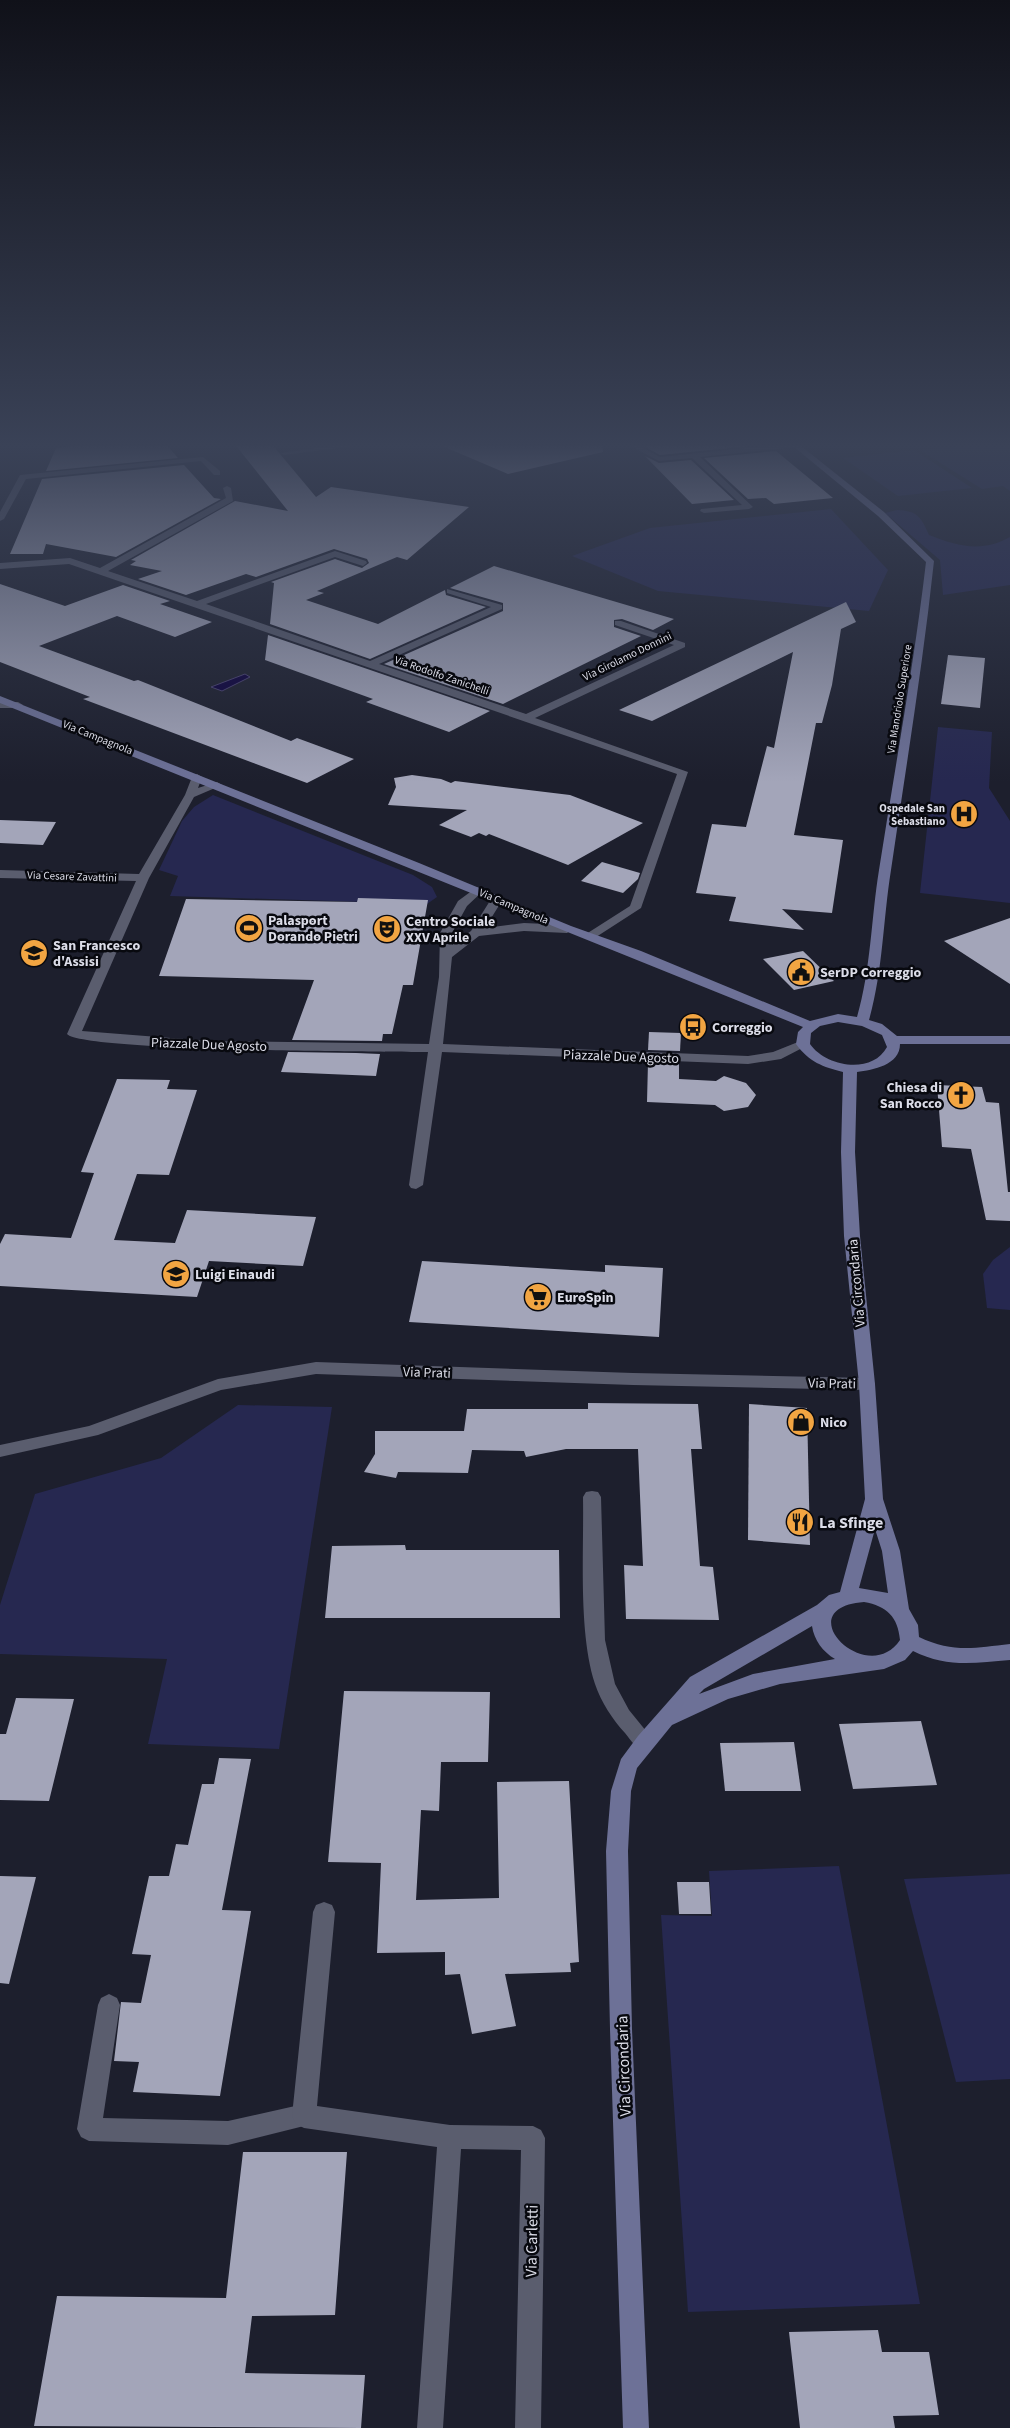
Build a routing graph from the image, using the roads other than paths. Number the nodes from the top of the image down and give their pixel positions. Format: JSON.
{"nodes":[{"id":1,"x":128,"y":555,"type":"edge"},
{"id":2,"x":331,"y":555,"type":"edge"},
{"id":3,"x":339,"y":555,"type":"edge"},
{"id":4,"x":924,"y":555,"type":"edge"},
{"id":5,"x":363,"y":563,"type":"dead end"},
{"id":6,"x":0,"y":566,"type":"edge"},
{"id":7,"x":101,"y":570,"type":"junction"},
{"id":8,"x":450,"y":591,"type":"dead end"},
{"id":9,"x":198,"y":604,"type":"junction"},
{"id":10,"x":618,"y":623,"type":"dead end"},
{"id":11,"x":371,"y":664,"type":"junction"},
{"id":12,"x":0,"y":699,"type":"edge"},
{"id":13,"x":18,"y":705,"type":"junction"},
{"id":14,"x":0,"y":706,"type":"edge"},
{"id":15,"x":526,"y":718,"type":"junction"},
{"id":16,"x":197,"y":776,"type":"junction"},
{"id":17,"x":217,"y":785,"type":"junction"},
{"id":18,"x":190,"y":795,"type":"junction"},
{"id":19,"x":0,"y":874,"type":"edge"},
{"id":20,"x":143,"y":878,"type":"junction"},
{"id":21,"x":477,"y":891,"type":"junction"},
{"id":22,"x":497,"y":899,"type":"junction"},
{"id":23,"x":567,"y":929,"type":"junction"},
{"id":24,"x":476,"y":933,"type":"junction"},
{"id":25,"x":589,"y":936,"type":"junction"},
{"id":26,"x":446,"y":955,"type":"junction"},
{"id":27,"x":862,"y":1021,"type":"junction"},
{"id":28,"x":811,"y":1026,"type":"junction"},
{"id":29,"x":892,"y":1040,"type":"junction"},
{"id":30,"x":1010,"y":1040,"type":"edge"},
{"id":31,"x":803,"y":1044,"type":"junction"},
{"id":32,"x":436,"y":1048,"type":"junction"},
{"id":33,"x":850,"y":1067,"type":"junction"},
{"id":34,"x":416,"y":1185,"type":"dead end"},
{"id":35,"x":866,"y":1384,"type":"junction"},
{"id":36,"x":0,"y":1452,"type":"edge"},
{"id":37,"x":592,"y":1497,"type":"dead end"},
{"id":38,"x":874,"y":1499,"type":"junction"},
{"id":39,"x":848,"y":1595,"type":"junction"},
{"id":40,"x":824,"y":1610,"type":"junction"},
{"id":41,"x":900,"y":1610,"type":"junction"},
{"id":42,"x":910,"y":1641,"type":"junction"},
{"id":43,"x":1010,"y":1652,"type":"edge"},
{"id":44,"x":862,"y":1662,"type":"junction"},
{"id":45,"x":666,"y":1719,"type":"junction"},
{"id":46,"x":645,"y":1742,"type":"junction"},
{"id":47,"x":324,"y":1912,"type":"dead end"},
{"id":48,"x":109,"y":2005,"type":"dead end"},
{"id":49,"x":304,"y":2116,"type":"junction"},
{"id":50,"x":450,"y":2137,"type":"junction"},
{"id":51,"x":430,"y":2428,"type":"edge"},
{"id":52,"x":528,"y":2428,"type":"edge"},
{"id":53,"x":636,"y":2428,"type":"edge"}],
"edges":[{"from":1,"to":7,"type":"street"},
{"from":2,"to":9,"type":"street"},
{"from":3,"to":5,"type":"street"},
{"from":4,"to":27,"type":"main road","name":"Via Mandriolo Superiore"},
{"from":6,"to":7,"type":"street","name":"Via Rodolfo Zanichelli"},
{"from":7,"to":9,"type":"street","name":"Via Rodolfo Zanichelli"},
{"from":8,"to":11,"type":"street"},
{"from":9,"to":11,"type":"street","name":"Via Rodolfo Zanichelli"},
{"from":10,"to":15,"type":"street","name":"Via Girolamo Donnini"},
{"from":11,"to":15,"type":"street","name":"Via Rodolfo Zanichelli"},
{"from":12,"to":13,"type":"main road","name":"Via Campagnola"},
{"from":13,"to":14,"type":"street"},
{"from":13,"to":16,"type":"main road","name":"Via Campagnola"},
{"from":15,"to":25,"type":"street","name":"Via Rodolfo Zanichelli"},
{"from":16,"to":17,"type":"main road","name":"Via Campagnola"},
{"from":16,"to":18,"type":"street"},
{"from":17,"to":18,"type":"street"},
{"from":17,"to":21,"type":"main road","name":"Via Campagnola"},
{"from":18,"to":20,"type":"street"},
{"from":19,"to":20,"type":"street","name":"Via Cesare Zavattini"},
{"from":20,"to":32,"type":"street","name":"Piazzale Due Agosto"},
{"from":21,"to":22,"type":"main road","name":"Via Campagnola"},
{"from":21,"to":26,"type":"street"},
{"from":22,"to":23,"type":"main road","name":"Via Campagnola"},
{"from":22,"to":24,"type":"street"},
{"from":23,"to":24,"type":"street"},
{"from":23,"to":25,"type":"main road","name":"Via Campagnola"},
{"from":24,"to":26,"type":"street"},
{"from":25,"to":28,"type":"main road","name":"Via Campagnola"},
{"from":26,"to":32,"type":"street"},
{"from":27,"to":28,"type":"main road"},
{"from":27,"to":29,"type":"main road"},
{"from":28,"to":31,"type":"main road"},
{"from":29,"to":30,"type":"main road"},
{"from":29,"to":33,"type":"main road"},
{"from":31,"to":32,"type":"street","name":"Piazzale Due Agosto"},
{"from":31,"to":33,"type":"main road"},
{"from":32,"to":34,"type":"street"},
{"from":33,"to":35,"type":"main road","name":"Via Circondaria"},
{"from":35,"to":36,"type":"street","name":"Via Prati"},
{"from":35,"to":38,"type":"main road","name":"Via Circondaria"},
{"from":37,"to":46,"type":"street"},
{"from":38,"to":39,"type":"main road","name":"Via Circondaria"},
{"from":38,"to":41,"type":"main road","name":"Via Circondaria"},
{"from":39,"to":40,"type":"main road","name":"Via Circondaria"},
{"from":39,"to":41,"type":"main road"},
{"from":40,"to":44,"type":"main road","name":"Via Circondaria"},
{"from":40,"to":45,"type":"main road","name":"Via Circondaria"},
{"from":41,"to":42,"type":"main road","name":"Via Circondaria"},
{"from":42,"to":43,"type":"main road"},
{"from":42,"to":44,"type":"main road","name":"Via Circondaria"},
{"from":44,"to":45,"type":"main road","name":"Via Circondaria"},
{"from":45,"to":46,"type":"main road","name":"Via Circondaria"},
{"from":46,"to":53,"type":"main road","name":"Via Circondaria"},
{"from":47,"to":49,"type":"street"},
{"from":48,"to":49,"type":"street"},
{"from":49,"to":50,"type":"street","name":"Via Carletti"},
{"from":50,"to":51,"type":"street"},
{"from":50,"to":52,"type":"street","name":"Via Carletti"}]}
